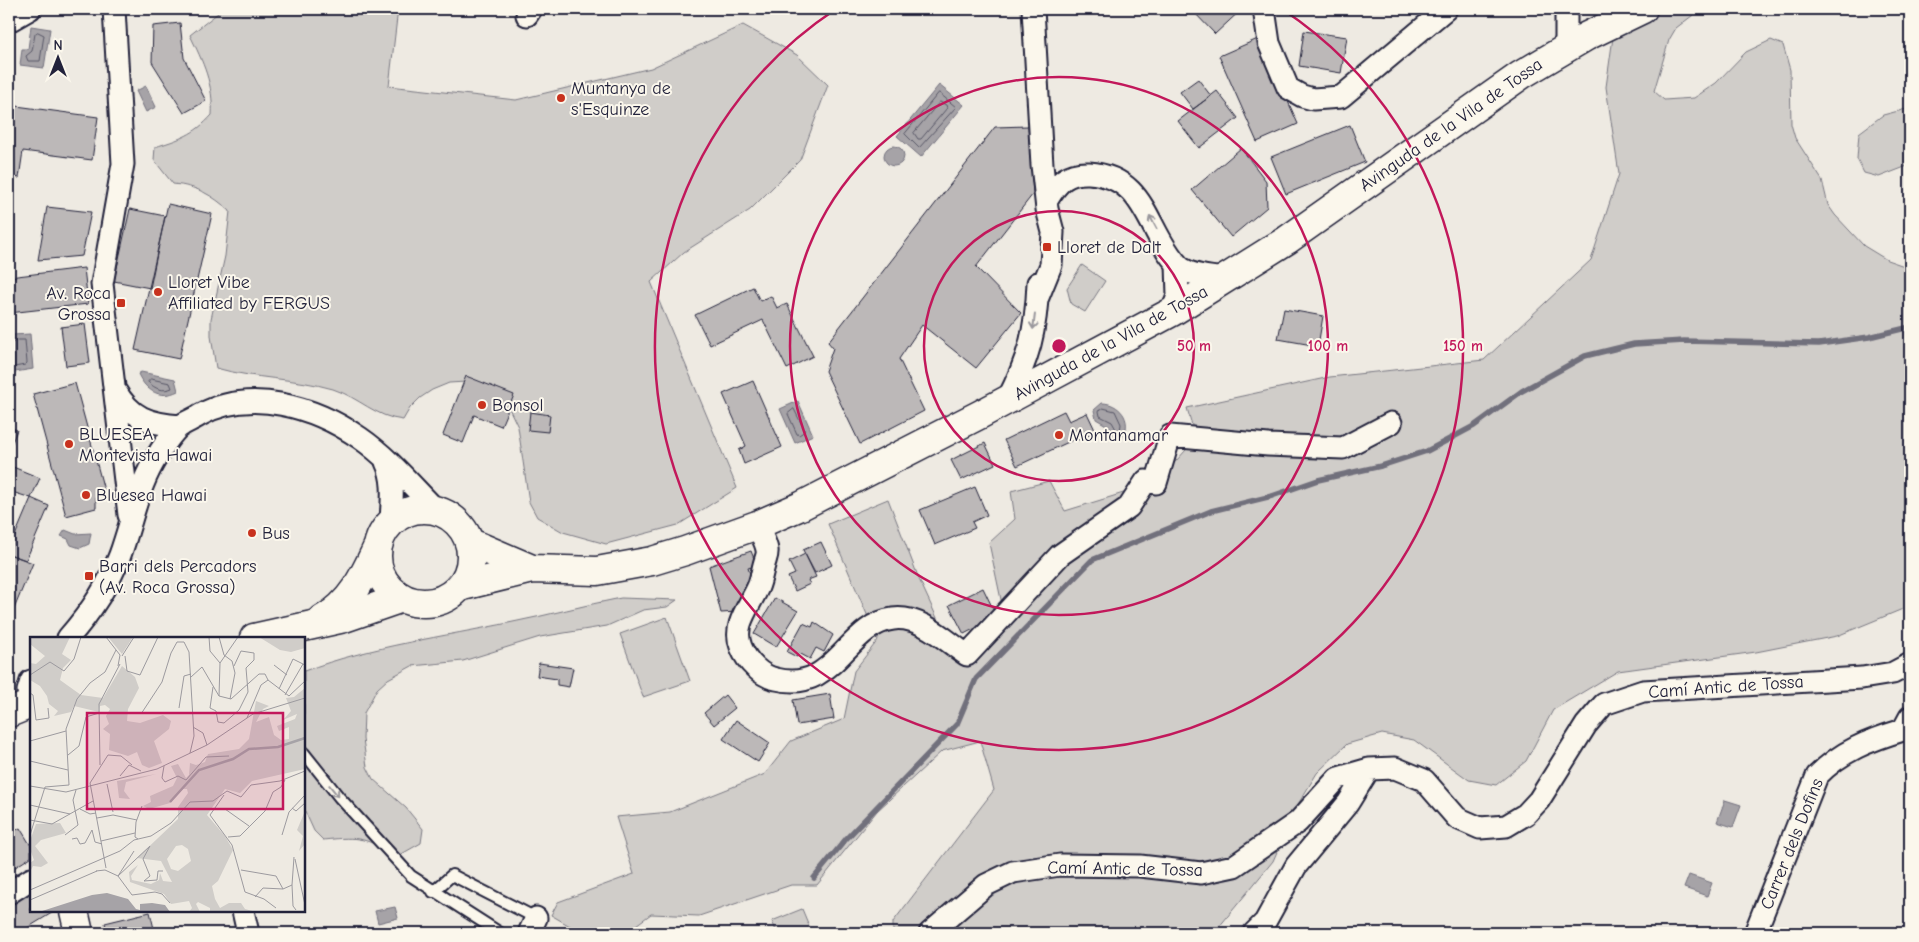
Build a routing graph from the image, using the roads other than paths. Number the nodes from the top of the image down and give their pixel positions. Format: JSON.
{"nodes":[{"id":1,"x":30,"y":9,"type":"edge"},
{"id":2,"x":114,"y":9,"type":"edge"},
{"id":3,"x":1033,"y":9,"type":"edge"},
{"id":4,"x":1264,"y":9,"type":"edge"},
{"id":5,"x":1446,"y":9,"type":"edge"},
{"id":6,"x":1566,"y":9,"type":"edge"},
{"id":7,"x":1643,"y":9,"type":"edge"},
{"id":8,"x":9,"y":21,"type":"edge"},
{"id":9,"x":1566,"y":48,"type":"junction"},
{"id":10,"x":1042,"y":144,"type":"junction"},
{"id":11,"x":1076,"y":173,"type":"junction"},
{"id":12,"x":1047,"y":205,"type":"junction"},
{"id":13,"x":1177,"y":264,"type":"junction"},
{"id":14,"x":1225,"y":279,"type":"junction"},
{"id":15,"x":1172,"y":312,"type":"junction"},
{"id":16,"x":1031,"y":346,"type":"junction"},
{"id":17,"x":1063,"y":371,"type":"junction"},
{"id":18,"x":115,"y":389,"type":"junction"},
{"id":19,"x":1007,"y":401,"type":"junction"},
{"id":20,"x":1391,"y":423,"type":"dead end"},
{"id":21,"x":176,"y":432,"type":"junction"},
{"id":22,"x":383,"y":457,"type":"junction"},
{"id":23,"x":437,"y":511,"type":"junction"},
{"id":24,"x":391,"y":521,"type":"junction"},
{"id":25,"x":130,"y":525,"type":"junction"},
{"id":26,"x":757,"y":525,"type":"junction"},
{"id":27,"x":469,"y":542,"type":"junction"},
{"id":28,"x":377,"y":548,"type":"junction"},
{"id":29,"x":532,"y":569,"type":"junction"},
{"id":30,"x":459,"y":587,"type":"junction"},
{"id":31,"x":402,"y":598,"type":"junction"},
{"id":32,"x":314,"y":623,"type":"junction"},
{"id":33,"x":69,"y":637,"type":"edge"},
{"id":34,"x":258,"y":637,"type":"edge"},
{"id":35,"x":1910,"y":664,"type":"edge"},
{"id":36,"x":30,"y":684,"type":"edge"},
{"id":37,"x":30,"y":700,"type":"edge"},
{"id":38,"x":30,"y":704,"type":"edge"},
{"id":39,"x":9,"y":713,"type":"edge"},
{"id":40,"x":1910,"y":716,"type":"edge"},
{"id":41,"x":305,"y":753,"type":"edge"},
{"id":42,"x":1369,"y":769,"type":"junction"},
{"id":43,"x":30,"y":880,"type":"edge"},
{"id":44,"x":433,"y":892,"type":"junction"},
{"id":45,"x":9,"y":893,"type":"edge"},
{"id":46,"x":74,"y":912,"type":"edge"},
{"id":47,"x":243,"y":912,"type":"edge"},
{"id":48,"x":532,"y":926,"type":"edge"},
{"id":49,"x":79,"y":933,"type":"edge"},
{"id":50,"x":248,"y":933,"type":"edge"},
{"id":51,"x":500,"y":933,"type":"edge"},
{"id":52,"x":930,"y":933,"type":"edge"},
{"id":53,"x":1254,"y":933,"type":"edge"},
{"id":54,"x":1755,"y":933,"type":"edge"}],
"edges":[{"from":1,"to":8,"type":"street"},
{"from":2,"to":18,"type":"street"},
{"from":3,"to":10,"type":"street"},
{"from":4,"to":5,"type":"street"},
{"from":6,"to":9,"type":"street"},
{"from":7,"to":9,"type":"main road","name":"Avinguda de la Vila de Tossa"},
{"from":9,"to":14,"type":"main road","name":"Avinguda de la Vila de Tossa"},
{"from":10,"to":11,"type":"street"},
{"from":10,"to":12,"type":"street"},
{"from":11,"to":12,"type":"street"},
{"from":13,"to":11,"type":"street","one_way":true},
{"from":12,"to":16,"type":"street","one_way":true},
{"from":13,"to":14,"type":"street"},
{"from":13,"to":15,"type":"street"},
{"from":14,"to":15,"type":"main road","name":"Avinguda de la Vila de Tossa"},
{"from":15,"to":17,"type":"main road","name":"Avinguda de la Vila de Tossa"},
{"from":16,"to":17,"type":"street"},
{"from":16,"to":19,"type":"street"},
{"from":17,"to":19,"type":"main road","name":"Avinguda de la Vila de Tossa"},
{"from":18,"to":21,"type":"street"},
{"from":18,"to":25,"type":"street"},
{"from":19,"to":26,"type":"main road","name":"Avinguda de la Vila de Tossa"},
{"from":20,"to":26,"type":"street"},
{"from":21,"to":22,"type":"street"},
{"from":21,"to":25,"type":"street"},
{"from":22,"to":23,"type":"street"},
{"from":22,"to":24,"type":"street"},
{"from":23,"to":24,"type":"main road"},
{"from":23,"to":27,"type":"main road"},
{"from":24,"to":28,"type":"main road"},
{"from":25,"to":33,"type":"street"},
{"from":26,"to":29,"type":"main road","name":"Avinguda de la Vila de Tossa"},
{"from":27,"to":29,"type":"main road","name":"Avinguda de la Vila de Tossa"},
{"from":27,"to":30,"type":"main road"},
{"from":28,"to":31,"type":"main road"},
{"from":28,"to":32,"type":"main road"},
{"from":29,"to":30,"type":"main road","name":"Avinguda de la Vila de Tossa"},
{"from":30,"to":31,"type":"main road"},
{"from":31,"to":32,"type":"main road"},
{"from":32,"to":34,"type":"main road"},
{"from":35,"to":42,"type":"street","name":"Camí Antic de Tossa"},
{"from":36,"to":37,"type":"street"},
{"from":38,"to":39,"type":"main road"},
{"from":40,"to":54,"type":"street","name":"Carrer dels Dofins"},
{"from":41,"to":44,"type":"lane","one_way":true},
{"from":42,"to":52,"type":"street","name":"Camí Antic de Tossa"},
{"from":42,"to":53,"type":"street"},
{"from":43,"to":45,"type":"street"},
{"from":44,"to":48,"type":"lane"},
{"from":44,"to":51,"type":"lane"},
{"from":46,"to":49,"type":"main road"},
{"from":47,"to":50,"type":"street"}]}
